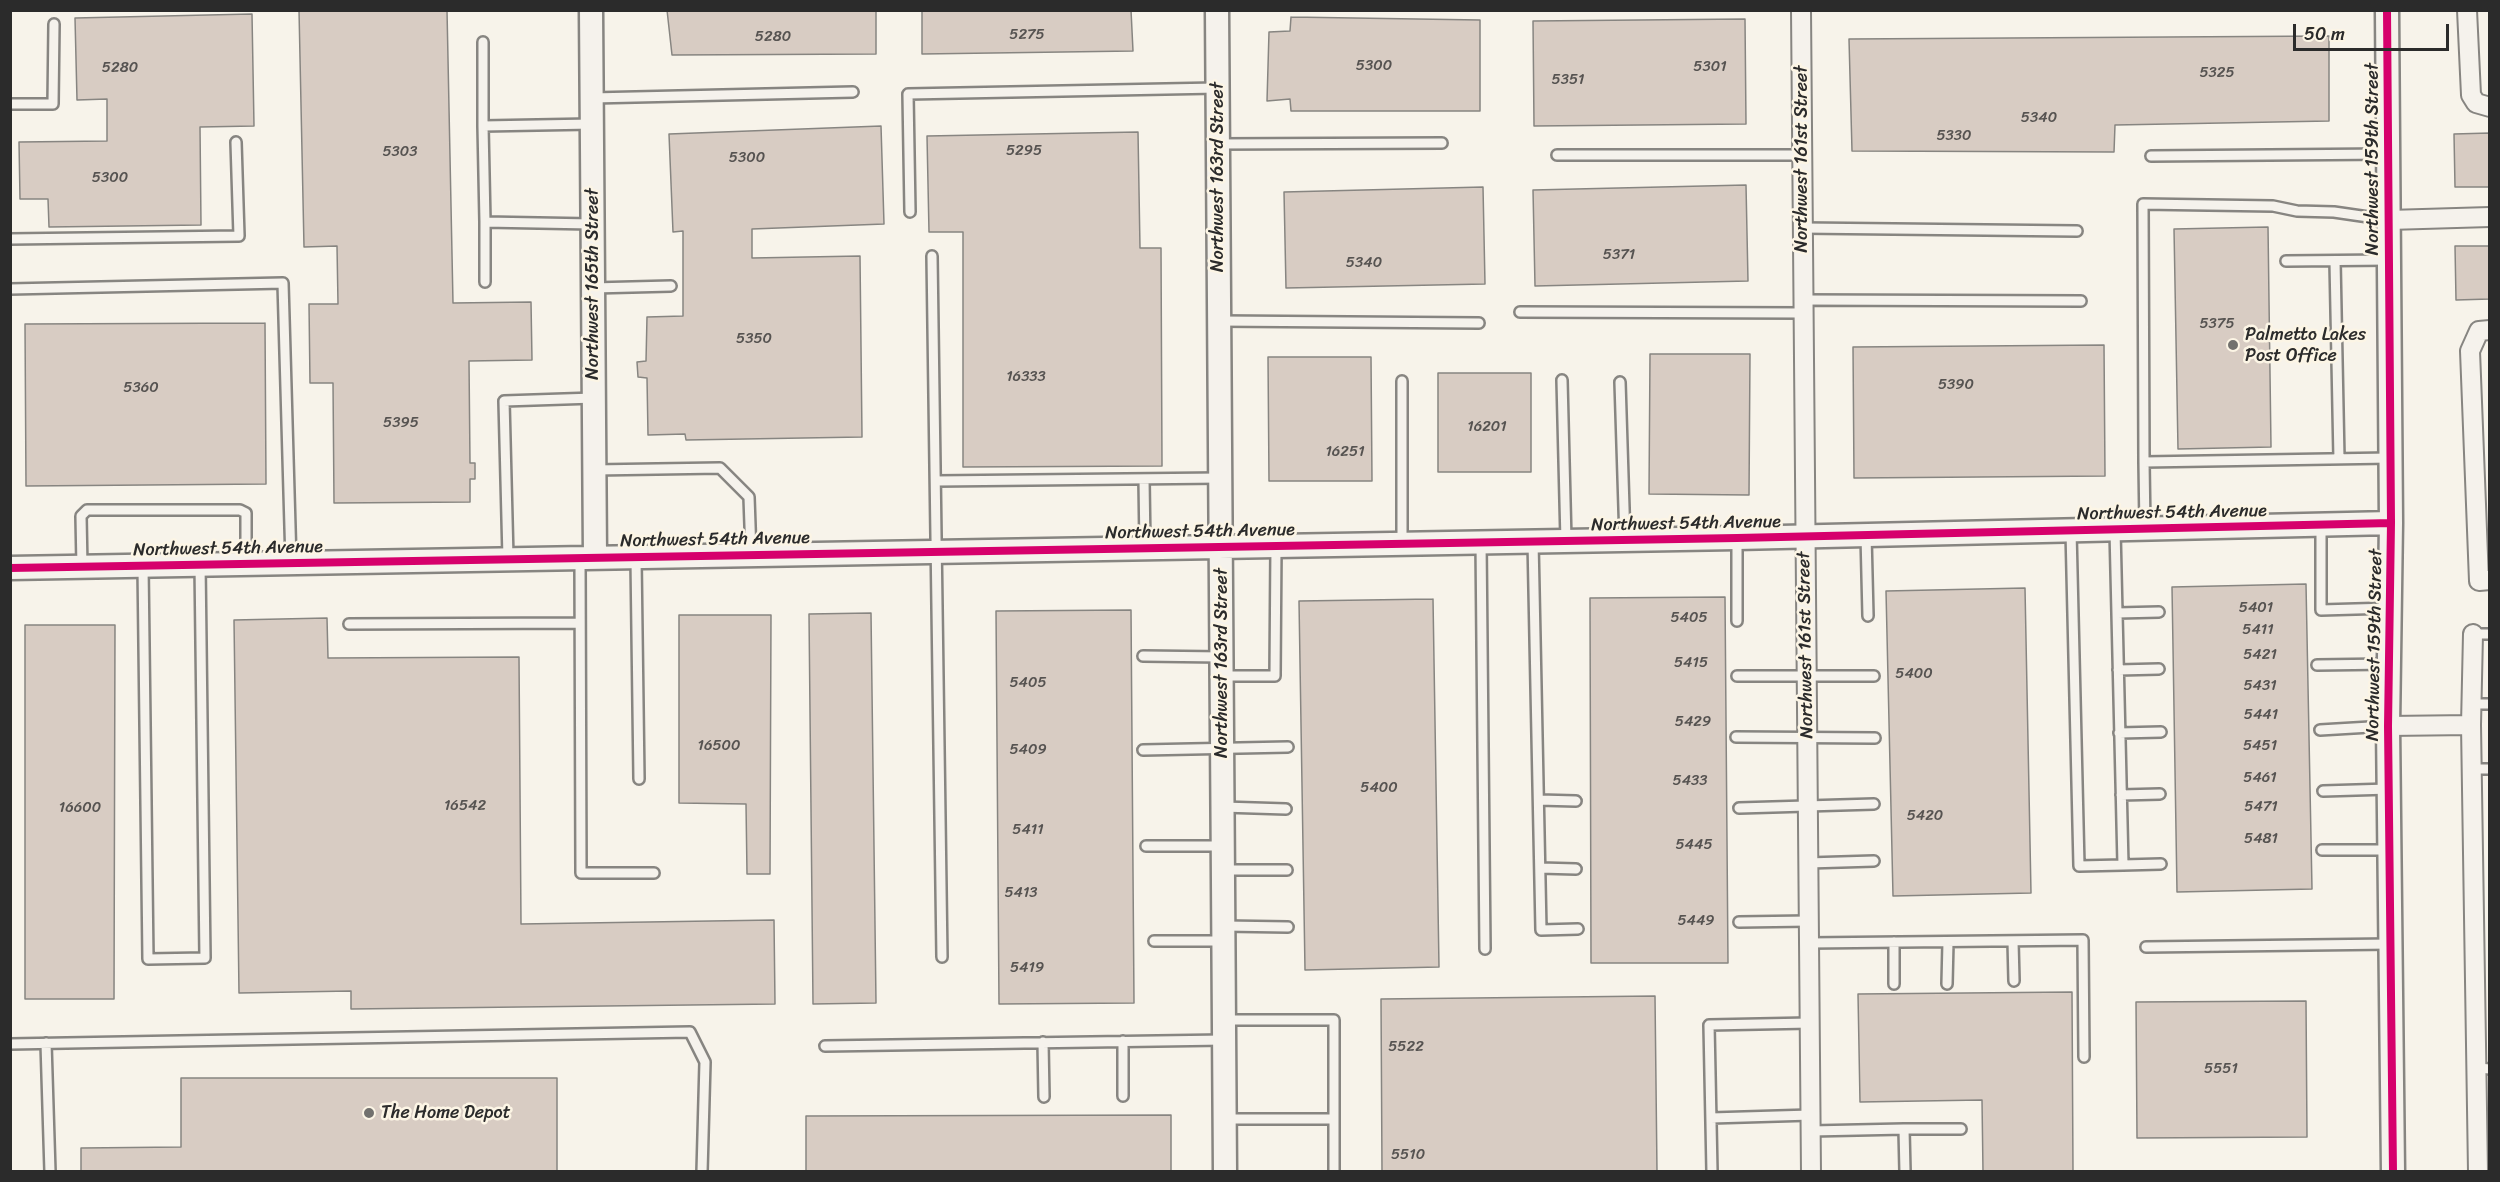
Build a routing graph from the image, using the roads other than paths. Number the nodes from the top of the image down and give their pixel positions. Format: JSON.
{"nodes":[{"id":1,"x":591,"y":10,"type":"edge"},
{"id":2,"x":1217,"y":10,"type":"edge"},
{"id":3,"x":1801,"y":10,"type":"edge"},
{"id":4,"x":2387,"y":10,"type":"edge"},
{"id":5,"x":2467,"y":10,"type":"edge"},
{"id":6,"x":54,"y":24,"type":"dead end"},
{"id":7,"x":483,"y":42,"type":"dead end"},
{"id":8,"x":1217,"y":88,"type":"junction"},
{"id":9,"x":853,"y":92,"type":"dead end"},
{"id":10,"x":592,"y":98,"type":"junction"},
{"id":11,"x":10,"y":104,"type":"edge"},
{"id":12,"x":2490,"y":107,"type":"edge"},
{"id":13,"x":592,"y":124,"type":"junction"},
{"id":14,"x":483,"y":126,"type":"junction"},
{"id":15,"x":236,"y":142,"type":"dead end"},
{"id":16,"x":1442,"y":143,"type":"dead end"},
{"id":17,"x":1218,"y":144,"type":"junction"},
{"id":18,"x":2388,"y":154,"type":"junction"},
{"id":19,"x":1557,"y":155,"type":"dead end"},
{"id":20,"x":1802,"y":155,"type":"junction"},
{"id":21,"x":2151,"y":156,"type":"dead end"},
{"id":22,"x":910,"y":212,"type":"dead end"},
{"id":23,"x":2490,"y":217,"type":"edge"},
{"id":24,"x":2388,"y":220,"type":"junction"},
{"id":25,"x":485,"y":222,"type":"junction"},
{"id":26,"x":593,"y":224,"type":"junction"},
{"id":27,"x":1802,"y":228,"type":"junction"},
{"id":28,"x":2077,"y":231,"type":"dead end"},
{"id":29,"x":10,"y":239,"type":"edge"},
{"id":30,"x":932,"y":256,"type":"dead end"},
{"id":31,"x":2389,"y":260,"type":"junction"},
{"id":32,"x":2286,"y":261,"type":"dead end"},
{"id":33,"x":2335,"y":261,"type":"junction"},
{"id":34,"x":485,"y":282,"type":"dead end"},
{"id":35,"x":671,"y":286,"type":"dead end"},
{"id":36,"x":593,"y":288,"type":"junction"},
{"id":37,"x":10,"y":289,"type":"edge"},
{"id":38,"x":2081,"y":300,"type":"dead end"},
{"id":39,"x":1803,"y":306,"type":"junction"},
{"id":40,"x":1520,"y":312,"type":"dead end"},
{"id":41,"x":1219,"y":321,"type":"junction"},
{"id":42,"x":1479,"y":322,"type":"dead end"},
{"id":43,"x":2490,"y":330,"type":"edge"},
{"id":44,"x":1562,"y":380,"type":"dead end"},
{"id":45,"x":1402,"y":381,"type":"dead end"},
{"id":46,"x":1620,"y":382,"type":"dead end"},
{"id":47,"x":594,"y":398,"type":"junction"},
{"id":48,"x":2390,"y":458,"type":"junction"},
{"id":49,"x":2339,"y":459,"type":"junction"},
{"id":50,"x":2144,"y":462,"type":"junction"},
{"id":51,"x":594,"y":470,"type":"junction"},
{"id":52,"x":1221,"y":478,"type":"junction"},
{"id":53,"x":1144,"y":479,"type":"junction"},
{"id":54,"x":936,"y":481,"type":"junction"},
{"id":55,"x":2391,"y":523,"type":"junction"},
{"id":56,"x":2320,"y":525,"type":"junction"},
{"id":57,"x":2145,"y":529,"type":"junction"},
{"id":58,"x":2115,"y":530,"type":"junction"},
{"id":59,"x":2071,"y":531,"type":"junction"},
{"id":60,"x":1866,"y":535,"type":"junction"},
{"id":61,"x":1805,"y":537,"type":"junction"},
{"id":62,"x":1737,"y":538,"type":"junction"},
{"id":63,"x":1625,"y":540,"type":"junction"},
{"id":64,"x":1566,"y":541,"type":"junction"},
{"id":65,"x":1481,"y":542,"type":"junction"},
{"id":66,"x":1533,"y":542,"type":"junction"},
{"id":67,"x":1402,"y":544,"type":"junction"},
{"id":68,"x":1276,"y":546,"type":"junction"},
{"id":69,"x":1222,"y":547,"type":"junction"},
{"id":70,"x":1145,"y":548,"type":"junction"},
{"id":71,"x":938,"y":551,"type":"junction"},
{"id":72,"x":751,"y":554,"type":"junction"},
{"id":73,"x":636,"y":556,"type":"junction"},
{"id":74,"x":587,"y":557,"type":"junction"},
{"id":75,"x":508,"y":558,"type":"junction"},
{"id":76,"x":291,"y":562,"type":"junction"},
{"id":77,"x":246,"y":563,"type":"junction"},
{"id":78,"x":200,"y":564,"type":"junction"},
{"id":79,"x":143,"y":566,"type":"junction"},
{"id":80,"x":82,"y":567,"type":"junction"},
{"id":81,"x":10,"y":568,"type":"edge"},
{"id":82,"x":2484,"y":580,"type":"edge"},
{"id":83,"x":2390,"y":608,"type":"junction"},
{"id":84,"x":2159,"y":612,"type":"dead end"},
{"id":85,"x":2117,"y":613,"type":"junction"},
{"id":86,"x":1868,"y":616,"type":"dead end"},
{"id":87,"x":1737,"y":621,"type":"dead end"},
{"id":88,"x":580,"y":622,"type":"junction"},
{"id":89,"x":349,"y":624,"type":"dead end"},
{"id":90,"x":2481,"y":634,"type":"edge"},
{"id":91,"x":1143,"y":656,"type":"dead end"},
{"id":92,"x":2389,"y":664,"type":"junction"},
{"id":93,"x":2317,"y":665,"type":"dead end"},
{"id":94,"x":1222,"y":666,"type":"junction"},
{"id":95,"x":2159,"y":669,"type":"dead end"},
{"id":96,"x":2118,"y":670,"type":"junction"},
{"id":97,"x":1737,"y":676,"type":"dead end"},
{"id":98,"x":1806,"y":676,"type":"junction"},
{"id":99,"x":1874,"y":676,"type":"dead end"},
{"id":100,"x":2481,"y":704,"type":"edge"},
{"id":101,"x":2471,"y":725,"type":"junction"},
{"id":102,"x":2388,"y":726,"type":"junction"},
{"id":103,"x":2320,"y":730,"type":"dead end"},
{"id":104,"x":2161,"y":732,"type":"dead end"},
{"id":105,"x":2120,"y":733,"type":"junction"},
{"id":106,"x":1736,"y":737,"type":"dead end"},
{"id":107,"x":1807,"y":737,"type":"junction"},
{"id":108,"x":1875,"y":738,"type":"dead end"},
{"id":109,"x":1288,"y":747,"type":"dead end"},
{"id":110,"x":1143,"y":750,"type":"dead end"},
{"id":111,"x":1222,"y":750,"type":"junction"},
{"id":112,"x":2481,"y":769,"type":"edge"},
{"id":113,"x":639,"y":779,"type":"dead end"},
{"id":114,"x":2389,"y":789,"type":"junction"},
{"id":115,"x":2324,"y":791,"type":"dead end"},
{"id":116,"x":2160,"y":794,"type":"dead end"},
{"id":117,"x":2121,"y":795,"type":"junction"},
{"id":118,"x":1539,"y":800,"type":"junction"},
{"id":119,"x":1576,"y":801,"type":"dead end"},
{"id":120,"x":1874,"y":804,"type":"dead end"},
{"id":121,"x":1808,"y":806,"type":"junction"},
{"id":122,"x":1223,"y":807,"type":"junction"},
{"id":123,"x":1739,"y":808,"type":"dead end"},
{"id":124,"x":1286,"y":809,"type":"dead end"},
{"id":125,"x":1146,"y":846,"type":"dead end"},
{"id":126,"x":1223,"y":846,"type":"junction"},
{"id":127,"x":2322,"y":850,"type":"dead end"},
{"id":128,"x":2390,"y":850,"type":"junction"},
{"id":129,"x":1874,"y":861,"type":"dead end"},
{"id":130,"x":1808,"y":863,"type":"junction"},
{"id":131,"x":2161,"y":864,"type":"dead end"},
{"id":132,"x":2123,"y":865,"type":"junction"},
{"id":133,"x":1540,"y":868,"type":"junction"},
{"id":134,"x":1576,"y":869,"type":"dead end"},
{"id":135,"x":1223,"y":870,"type":"junction"},
{"id":136,"x":1287,"y":870,"type":"dead end"},
{"id":137,"x":654,"y":873,"type":"dead end"},
{"id":138,"x":1809,"y":921,"type":"junction"},
{"id":139,"x":1739,"y":922,"type":"dead end"},
{"id":140,"x":1288,"y":927,"type":"dead end"},
{"id":141,"x":1578,"y":929,"type":"dead end"},
{"id":142,"x":1224,"y":933,"type":"junction"},
{"id":143,"x":1154,"y":941,"type":"dead end"},
{"id":144,"x":2013,"y":941,"type":"junction"},
{"id":145,"x":1894,"y":942,"type":"junction"},
{"id":146,"x":1948,"y":942,"type":"junction"},
{"id":147,"x":1809,"y":943,"type":"junction"},
{"id":148,"x":2391,"y":944,"type":"junction"},
{"id":149,"x":2146,"y":947,"type":"dead end"},
{"id":150,"x":1485,"y":949,"type":"dead end"},
{"id":151,"x":942,"y":957,"type":"dead end"},
{"id":152,"x":2014,"y":981,"type":"dead end"},
{"id":153,"x":1894,"y":984,"type":"dead end"},
{"id":154,"x":1947,"y":984,"type":"dead end"},
{"id":155,"x":1810,"y":1023,"type":"junction"},
{"id":156,"x":1224,"y":1030,"type":"junction"},
{"id":157,"x":1123,"y":1041,"type":"junction"},
{"id":158,"x":1042,"y":1042,"type":"junction"},
{"id":159,"x":46,"y":1043,"type":"junction"},
{"id":160,"x":10,"y":1044,"type":"edge"},
{"id":161,"x":825,"y":1046,"type":"dead end"},
{"id":162,"x":2084,"y":1057,"type":"dead end"},
{"id":163,"x":2483,"y":1068,"type":"edge"},
{"id":164,"x":1123,"y":1096,"type":"dead end"},
{"id":165,"x":1044,"y":1097,"type":"dead end"},
{"id":166,"x":1711,"y":1118,"type":"junction"},
{"id":167,"x":1225,"y":1119,"type":"junction"},
{"id":168,"x":1334,"y":1119,"type":"junction"},
{"id":169,"x":1811,"y":1123,"type":"junction"},
{"id":170,"x":1904,"y":1129,"type":"junction"},
{"id":171,"x":1961,"y":1129,"type":"dead end"},
{"id":172,"x":50,"y":1172,"type":"edge"},
{"id":173,"x":702,"y":1172,"type":"edge"},
{"id":174,"x":1225,"y":1172,"type":"edge"},
{"id":175,"x":1334,"y":1172,"type":"edge"},
{"id":176,"x":1712,"y":1172,"type":"edge"},
{"id":177,"x":1811,"y":1172,"type":"edge"},
{"id":178,"x":1905,"y":1172,"type":"edge"},
{"id":179,"x":2393,"y":1172,"type":"edge"},
{"id":180,"x":2478,"y":1172,"type":"edge"}],
"edges":[{"from":1,"to":10,"type":"street","name":"Northwest 165th Street"},
{"from":2,"to":8,"type":"street","name":"Northwest 163rd Street"},
{"from":3,"to":20,"type":"street","name":"Northwest 161st Street"},
{"from":4,"to":18,"type":"street","name":"Northwest 159th Street"},
{"from":5,"to":12,"type":"street"},
{"from":6,"to":11,"type":"lane"},
{"from":7,"to":14,"type":"lane"},
{"from":8,"to":17,"type":"street","name":"Northwest 163rd Street"},
{"from":8,"to":22,"type":"lane"},
{"from":9,"to":10,"type":"lane"},
{"from":10,"to":13,"type":"street","name":"Northwest 165th Street"},
{"from":13,"to":14,"type":"lane"},
{"from":13,"to":26,"type":"street","name":"Northwest 165th Street"},
{"from":14,"to":25,"type":"lane"},
{"from":15,"to":29,"type":"lane"},
{"from":16,"to":17,"type":"lane"},
{"from":17,"to":41,"type":"street","name":"Northwest 163rd Street"},
{"from":18,"to":21,"type":"lane"},
{"from":18,"to":24,"type":"street","name":"Northwest 159th Street"},
{"from":19,"to":20,"type":"lane"},
{"from":20,"to":27,"type":"street","name":"Northwest 161st Street"},
{"from":23,"to":24,"type":"street"},
{"from":24,"to":31,"type":"street","name":"Northwest 159th Street"},
{"from":24,"to":50,"type":"lane"},
{"from":25,"to":26,"type":"lane"},
{"from":25,"to":34,"type":"lane"},
{"from":26,"to":36,"type":"street","name":"Northwest 165th Street"},
{"from":27,"to":28,"type":"lane"},
{"from":27,"to":39,"type":"street","name":"Northwest 161st Street"},
{"from":30,"to":54,"type":"lane"},
{"from":31,"to":33,"type":"lane"},
{"from":31,"to":48,"type":"street","name":"Northwest 159th Street"},
{"from":32,"to":33,"type":"lane"},
{"from":33,"to":49,"type":"lane"},
{"from":35,"to":36,"type":"lane"},
{"from":36,"to":47,"type":"street","name":"Northwest 165th Street"},
{"from":37,"to":76,"type":"lane"},
{"from":38,"to":39,"type":"lane"},
{"from":39,"to":40,"type":"lane"},
{"from":39,"to":61,"type":"street","name":"Northwest 161st Street"},
{"from":41,"to":42,"type":"lane"},
{"from":41,"to":52,"type":"street","name":"Northwest 163rd Street"},
{"from":43,"to":82,"type":"street"},
{"from":44,"to":64,"type":"lane"},
{"from":45,"to":67,"type":"lane"},
{"from":46,"to":63,"type":"lane"},
{"from":47,"to":51,"type":"street","name":"Northwest 165th Street"},
{"from":47,"to":75,"type":"lane"},
{"from":48,"to":49,"type":"lane"},
{"from":48,"to":55,"type":"street","name":"Northwest 159th Street"},
{"from":49,"to":50,"type":"lane"},
{"from":50,"to":57,"type":"lane"},
{"from":51,"to":72,"type":"lane"},
{"from":51,"to":74,"type":"street","name":"Northwest 165th Street"},
{"from":52,"to":53,"type":"lane"},
{"from":52,"to":69,"type":"street","name":"Northwest 163rd Street"},
{"from":53,"to":54,"type":"lane"},
{"from":53,"to":70,"type":"lane"},
{"from":54,"to":71,"type":"lane"},
{"from":55,"to":56,"type":"street","name":"Northwest 54th Avenue"},
{"from":55,"to":83,"type":"street","name":"Northwest 159th Street"},
{"from":56,"to":57,"type":"street","name":"Northwest 54th Avenue"},
{"from":56,"to":83,"type":"lane"},
{"from":57,"to":58,"type":"street","name":"Northwest 54th Avenue"},
{"from":58,"to":59,"type":"street","name":"Northwest 54th Avenue"},
{"from":58,"to":85,"type":"lane"},
{"from":59,"to":60,"type":"street","name":"Northwest 54th Avenue"},
{"from":59,"to":132,"type":"lane"},
{"from":60,"to":61,"type":"street","name":"Northwest 54th Avenue"},
{"from":60,"to":86,"type":"lane"},
{"from":61,"to":62,"type":"street","name":"Northwest 54th Avenue"},
{"from":61,"to":98,"type":"street","name":"Northwest 161st Street"},
{"from":62,"to":63,"type":"street","name":"Northwest 54th Avenue"},
{"from":62,"to":87,"type":"lane"},
{"from":63,"to":64,"type":"street","name":"Northwest 54th Avenue"},
{"from":64,"to":66,"type":"street","name":"Northwest 54th Avenue"},
{"from":65,"to":66,"type":"street","name":"Northwest 54th Avenue"},
{"from":65,"to":67,"type":"street","name":"Northwest 54th Avenue"},
{"from":65,"to":150,"type":"lane"},
{"from":66,"to":118,"type":"lane"},
{"from":67,"to":68,"type":"street","name":"Northwest 54th Avenue"},
{"from":68,"to":69,"type":"street","name":"Northwest 54th Avenue"},
{"from":68,"to":94,"type":"lane"},
{"from":69,"to":70,"type":"street","name":"Northwest 54th Avenue"},
{"from":69,"to":94,"type":"street","name":"Northwest 163rd Street"},
{"from":70,"to":71,"type":"street","name":"Northwest 54th Avenue"},
{"from":71,"to":72,"type":"street","name":"Northwest 54th Avenue"},
{"from":71,"to":151,"type":"lane"},
{"from":72,"to":73,"type":"street","name":"Northwest 54th Avenue"},
{"from":73,"to":74,"type":"street","name":"Northwest 54th Avenue"},
{"from":73,"to":113,"type":"lane"},
{"from":74,"to":75,"type":"street","name":"Northwest 54th Avenue"},
{"from":74,"to":88,"type":"lane"},
{"from":75,"to":76,"type":"street","name":"Northwest 54th Avenue"},
{"from":76,"to":77,"type":"street","name":"Northwest 54th Avenue"},
{"from":77,"to":78,"type":"street","name":"Northwest 54th Avenue"},
{"from":77,"to":80,"type":"lane"},
{"from":78,"to":79,"type":"street","name":"Northwest 54th Avenue"},
{"from":78,"to":79,"type":"lane"},
{"from":79,"to":80,"type":"street","name":"Northwest 54th Avenue"},
{"from":80,"to":81,"type":"street","name":"Northwest 54th Avenue"},
{"from":83,"to":92,"type":"street","name":"Northwest 159th Street"},
{"from":84,"to":85,"type":"lane"},
{"from":85,"to":96,"type":"lane"},
{"from":88,"to":89,"type":"lane"},
{"from":88,"to":137,"type":"lane"},
{"from":90,"to":100,"type":"street"},
{"from":91,"to":94,"type":"lane"},
{"from":92,"to":93,"type":"lane"},
{"from":92,"to":102,"type":"street","name":"Northwest 159th Street"},
{"from":94,"to":111,"type":"street","name":"Northwest 163rd Street"},
{"from":95,"to":96,"type":"lane"},
{"from":96,"to":105,"type":"lane"},
{"from":97,"to":98,"type":"lane"},
{"from":98,"to":99,"type":"lane"},
{"from":98,"to":107,"type":"street","name":"Northwest 161st Street"},
{"from":100,"to":101,"type":"street"},
{"from":101,"to":102,"type":"street"},
{"from":101,"to":112,"type":"street"},
{"from":102,"to":103,"type":"lane"},
{"from":102,"to":114,"type":"street","name":"Northwest 159th Street"},
{"from":104,"to":105,"type":"lane"},
{"from":105,"to":117,"type":"lane"},
{"from":106,"to":107,"type":"lane"},
{"from":107,"to":108,"type":"lane"},
{"from":107,"to":121,"type":"street","name":"Northwest 161st Street"},
{"from":109,"to":111,"type":"lane"},
{"from":110,"to":111,"type":"lane"},
{"from":111,"to":122,"type":"street","name":"Northwest 163rd Street"},
{"from":112,"to":163,"type":"street"},
{"from":114,"to":115,"type":"lane"},
{"from":114,"to":128,"type":"street","name":"Northwest 159th Street"},
{"from":116,"to":117,"type":"lane"},
{"from":117,"to":132,"type":"lane"},
{"from":118,"to":119,"type":"lane"},
{"from":118,"to":133,"type":"lane"},
{"from":120,"to":121,"type":"lane"},
{"from":121,"to":123,"type":"lane"},
{"from":121,"to":130,"type":"street","name":"Northwest 161st Street"},
{"from":122,"to":124,"type":"lane"},
{"from":122,"to":126,"type":"street","name":"Northwest 163rd Street"},
{"from":125,"to":126,"type":"lane"},
{"from":126,"to":135,"type":"street","name":"Northwest 163rd Street"},
{"from":127,"to":128,"type":"lane"},
{"from":128,"to":148,"type":"street","name":"Northwest 159th Street"},
{"from":129,"to":130,"type":"lane"},
{"from":130,"to":138,"type":"street","name":"Northwest 161st Street"},
{"from":131,"to":132,"type":"lane"},
{"from":133,"to":134,"type":"lane"},
{"from":133,"to":141,"type":"lane"},
{"from":135,"to":136,"type":"lane"},
{"from":135,"to":142,"type":"street","name":"Northwest 163rd Street"},
{"from":138,"to":139,"type":"lane"},
{"from":138,"to":147,"type":"street","name":"Northwest 161st Street"},
{"from":140,"to":142,"type":"lane"},
{"from":142,"to":143,"type":"lane"},
{"from":142,"to":156,"type":"street","name":"Northwest 163rd Street"},
{"from":144,"to":146,"type":"lane"},
{"from":144,"to":152,"type":"lane"},
{"from":144,"to":162,"type":"lane"},
{"from":145,"to":146,"type":"lane"},
{"from":145,"to":147,"type":"lane"},
{"from":145,"to":153,"type":"lane"},
{"from":146,"to":154,"type":"lane"},
{"from":147,"to":155,"type":"street","name":"Northwest 161st Street"},
{"from":148,"to":149,"type":"lane"},
{"from":148,"to":179,"type":"street","name":"Northwest 159th Street"},
{"from":155,"to":166,"type":"lane"},
{"from":155,"to":169,"type":"street","name":"Northwest 161st Street"},
{"from":156,"to":157,"type":"lane"},
{"from":156,"to":167,"type":"street","name":"Northwest 163rd Street"},
{"from":156,"to":168,"type":"lane"},
{"from":157,"to":158,"type":"lane"},
{"from":157,"to":164,"type":"lane"},
{"from":158,"to":161,"type":"lane"},
{"from":158,"to":165,"type":"lane"},
{"from":159,"to":160,"type":"lane"},
{"from":159,"to":172,"type":"lane"},
{"from":159,"to":173,"type":"lane"},
{"from":163,"to":180,"type":"street"},
{"from":166,"to":169,"type":"lane"},
{"from":166,"to":176,"type":"lane"},
{"from":167,"to":168,"type":"lane"},
{"from":167,"to":174,"type":"street","name":"Northwest 163rd Street"},
{"from":168,"to":175,"type":"lane"},
{"from":169,"to":170,"type":"lane"},
{"from":169,"to":177,"type":"street","name":"Northwest 161st Street"},
{"from":170,"to":171,"type":"lane"},
{"from":170,"to":178,"type":"lane"}]}
